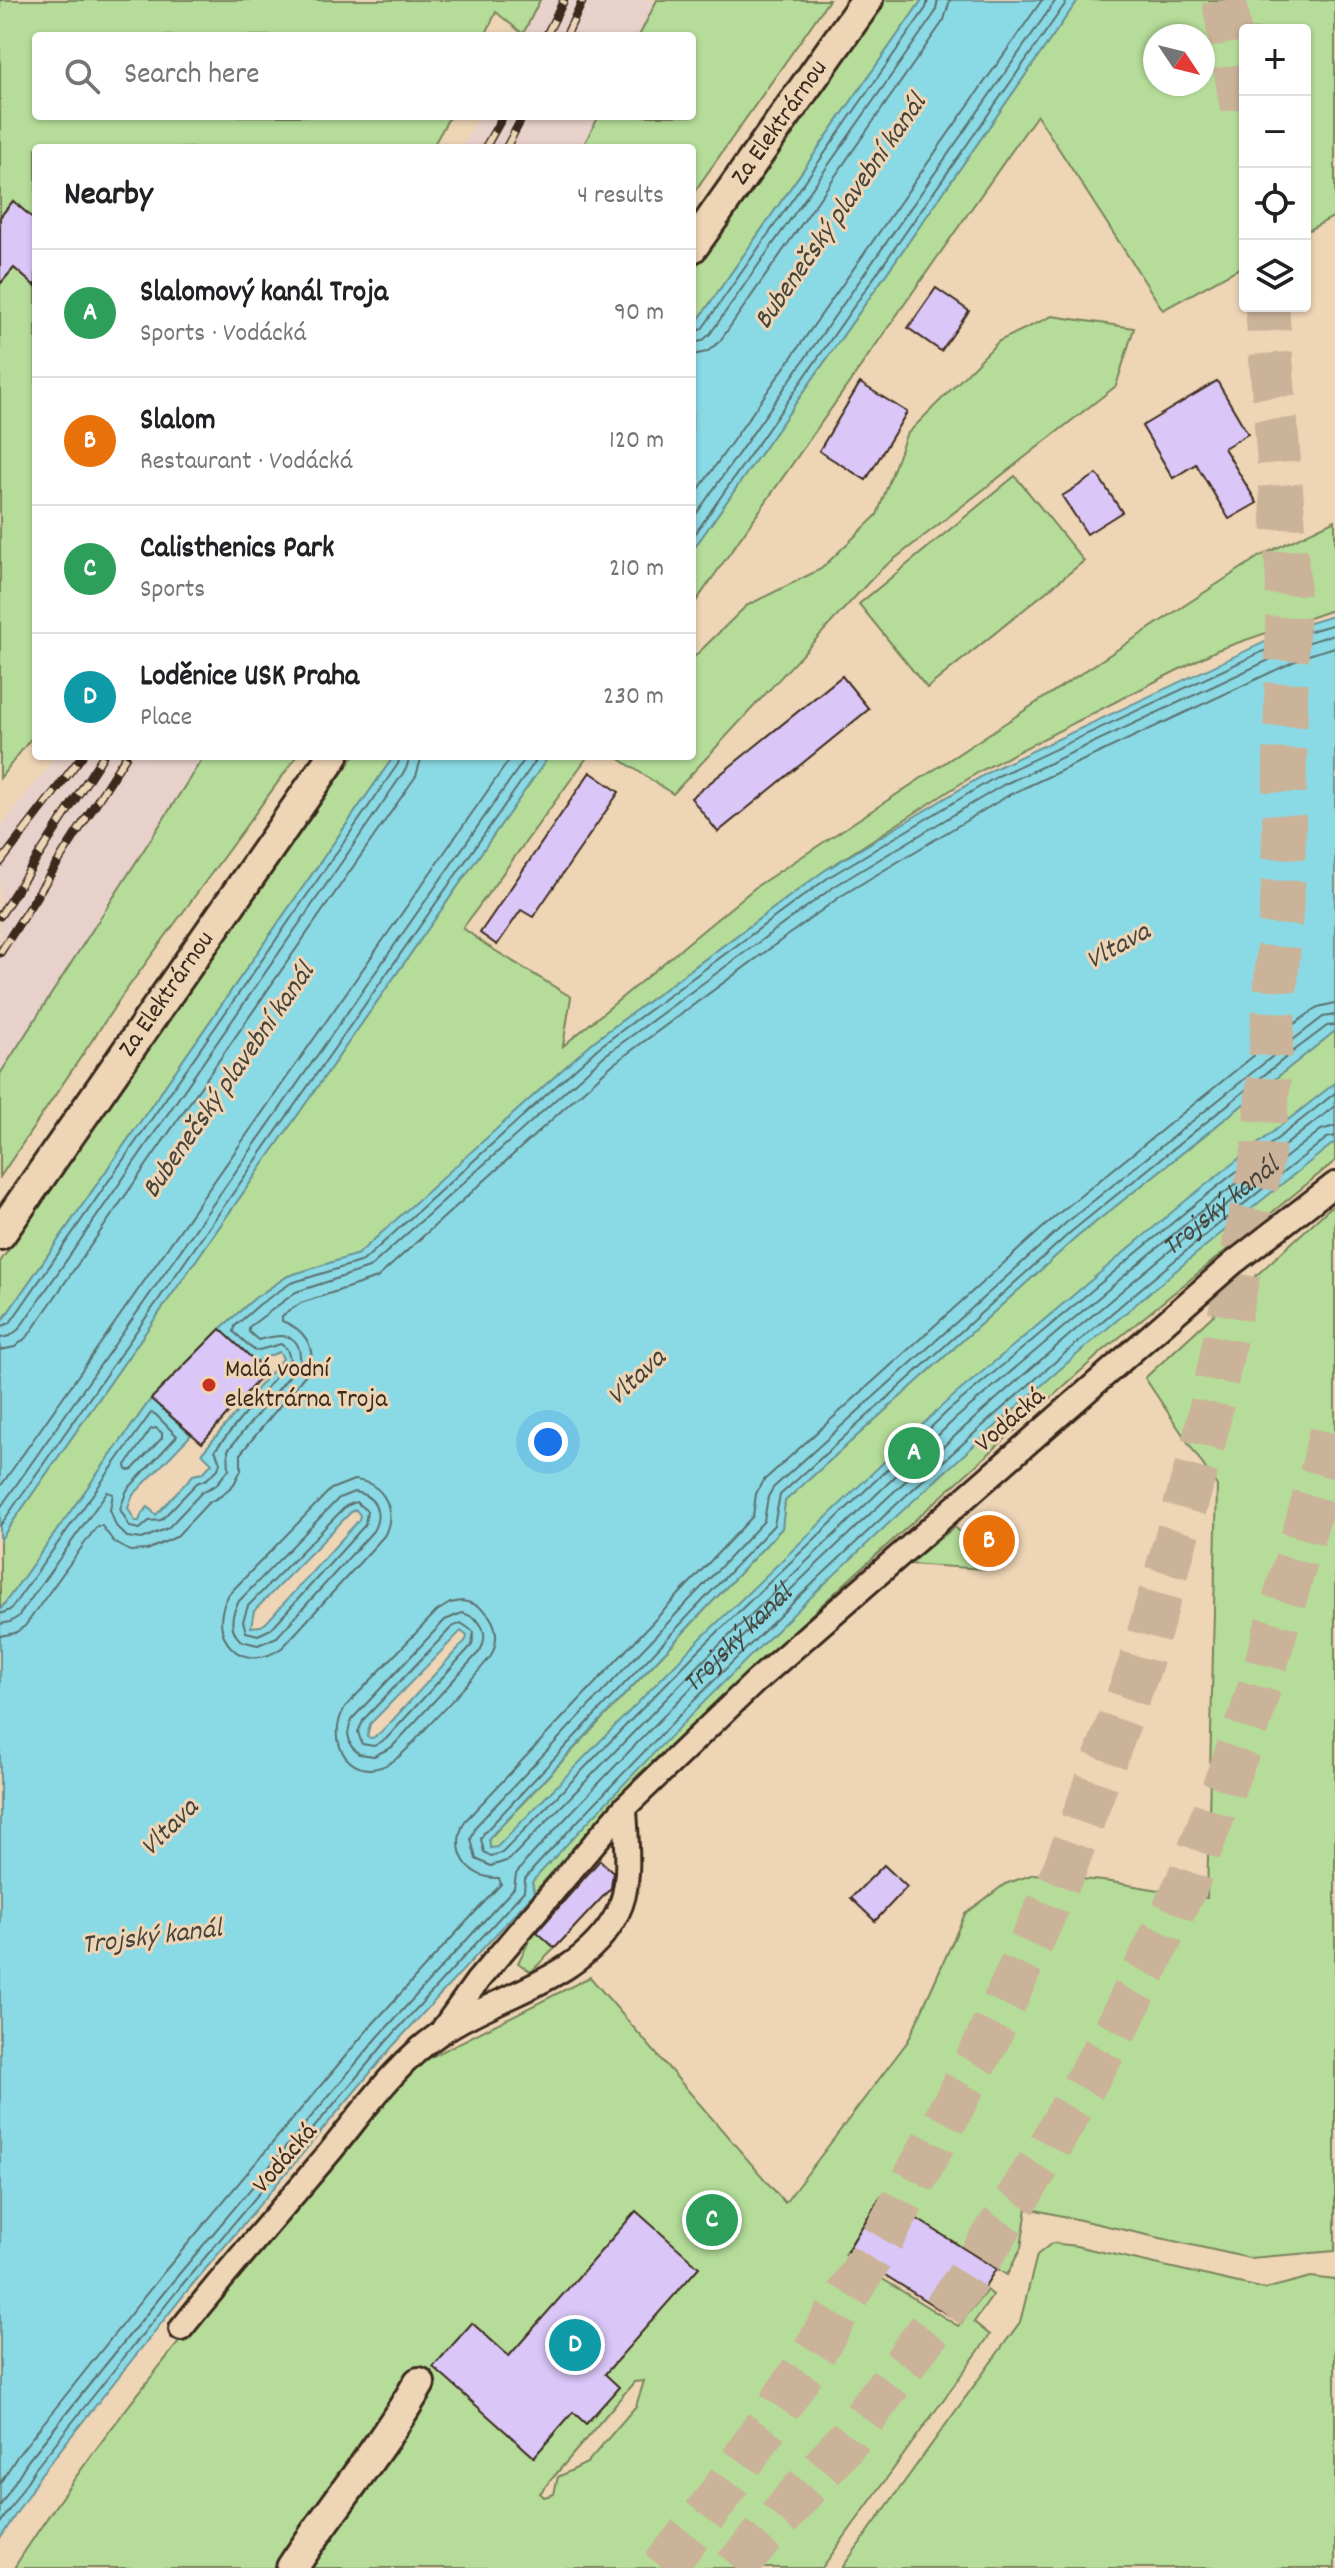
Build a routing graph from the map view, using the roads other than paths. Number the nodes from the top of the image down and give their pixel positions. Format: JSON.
{"nodes":[{"id":1,"x":867,"y":0,"type":"edge"},
{"id":2,"x":696,"y":241,"type":"edge"},
{"id":3,"x":330,"y":760,"type":"edge"},
{"id":4,"x":1335,"y":1184,"type":"edge"},
{"id":5,"x":0,"y":1234,"type":"edge"},
{"id":6,"x":625,"y":1807,"type":"junction"},
{"id":7,"x":441,"y":2032,"type":"junction"},
{"id":8,"x":181,"y":2329,"type":"dead end"},
{"id":9,"x":419,"y":2383,"type":"dead end"},
{"id":10,"x":292,"y":2568,"type":"edge"}],
"edges":[{"from":1,"to":2,"type":"street","name":"Za Elektrárnou"},
{"from":3,"to":5,"type":"street","name":"Za Elektrárnou"},
{"from":4,"to":6,"type":"street","name":"Vodácká"},
{"from":6,"to":7,"type":"street","name":"Vodácká"},
{"from":6,"to":7,"type":"street","name":"Vodácká"},
{"from":7,"to":8,"type":"street","name":"Vodácká"},
{"from":9,"to":10,"type":"street"}]}
